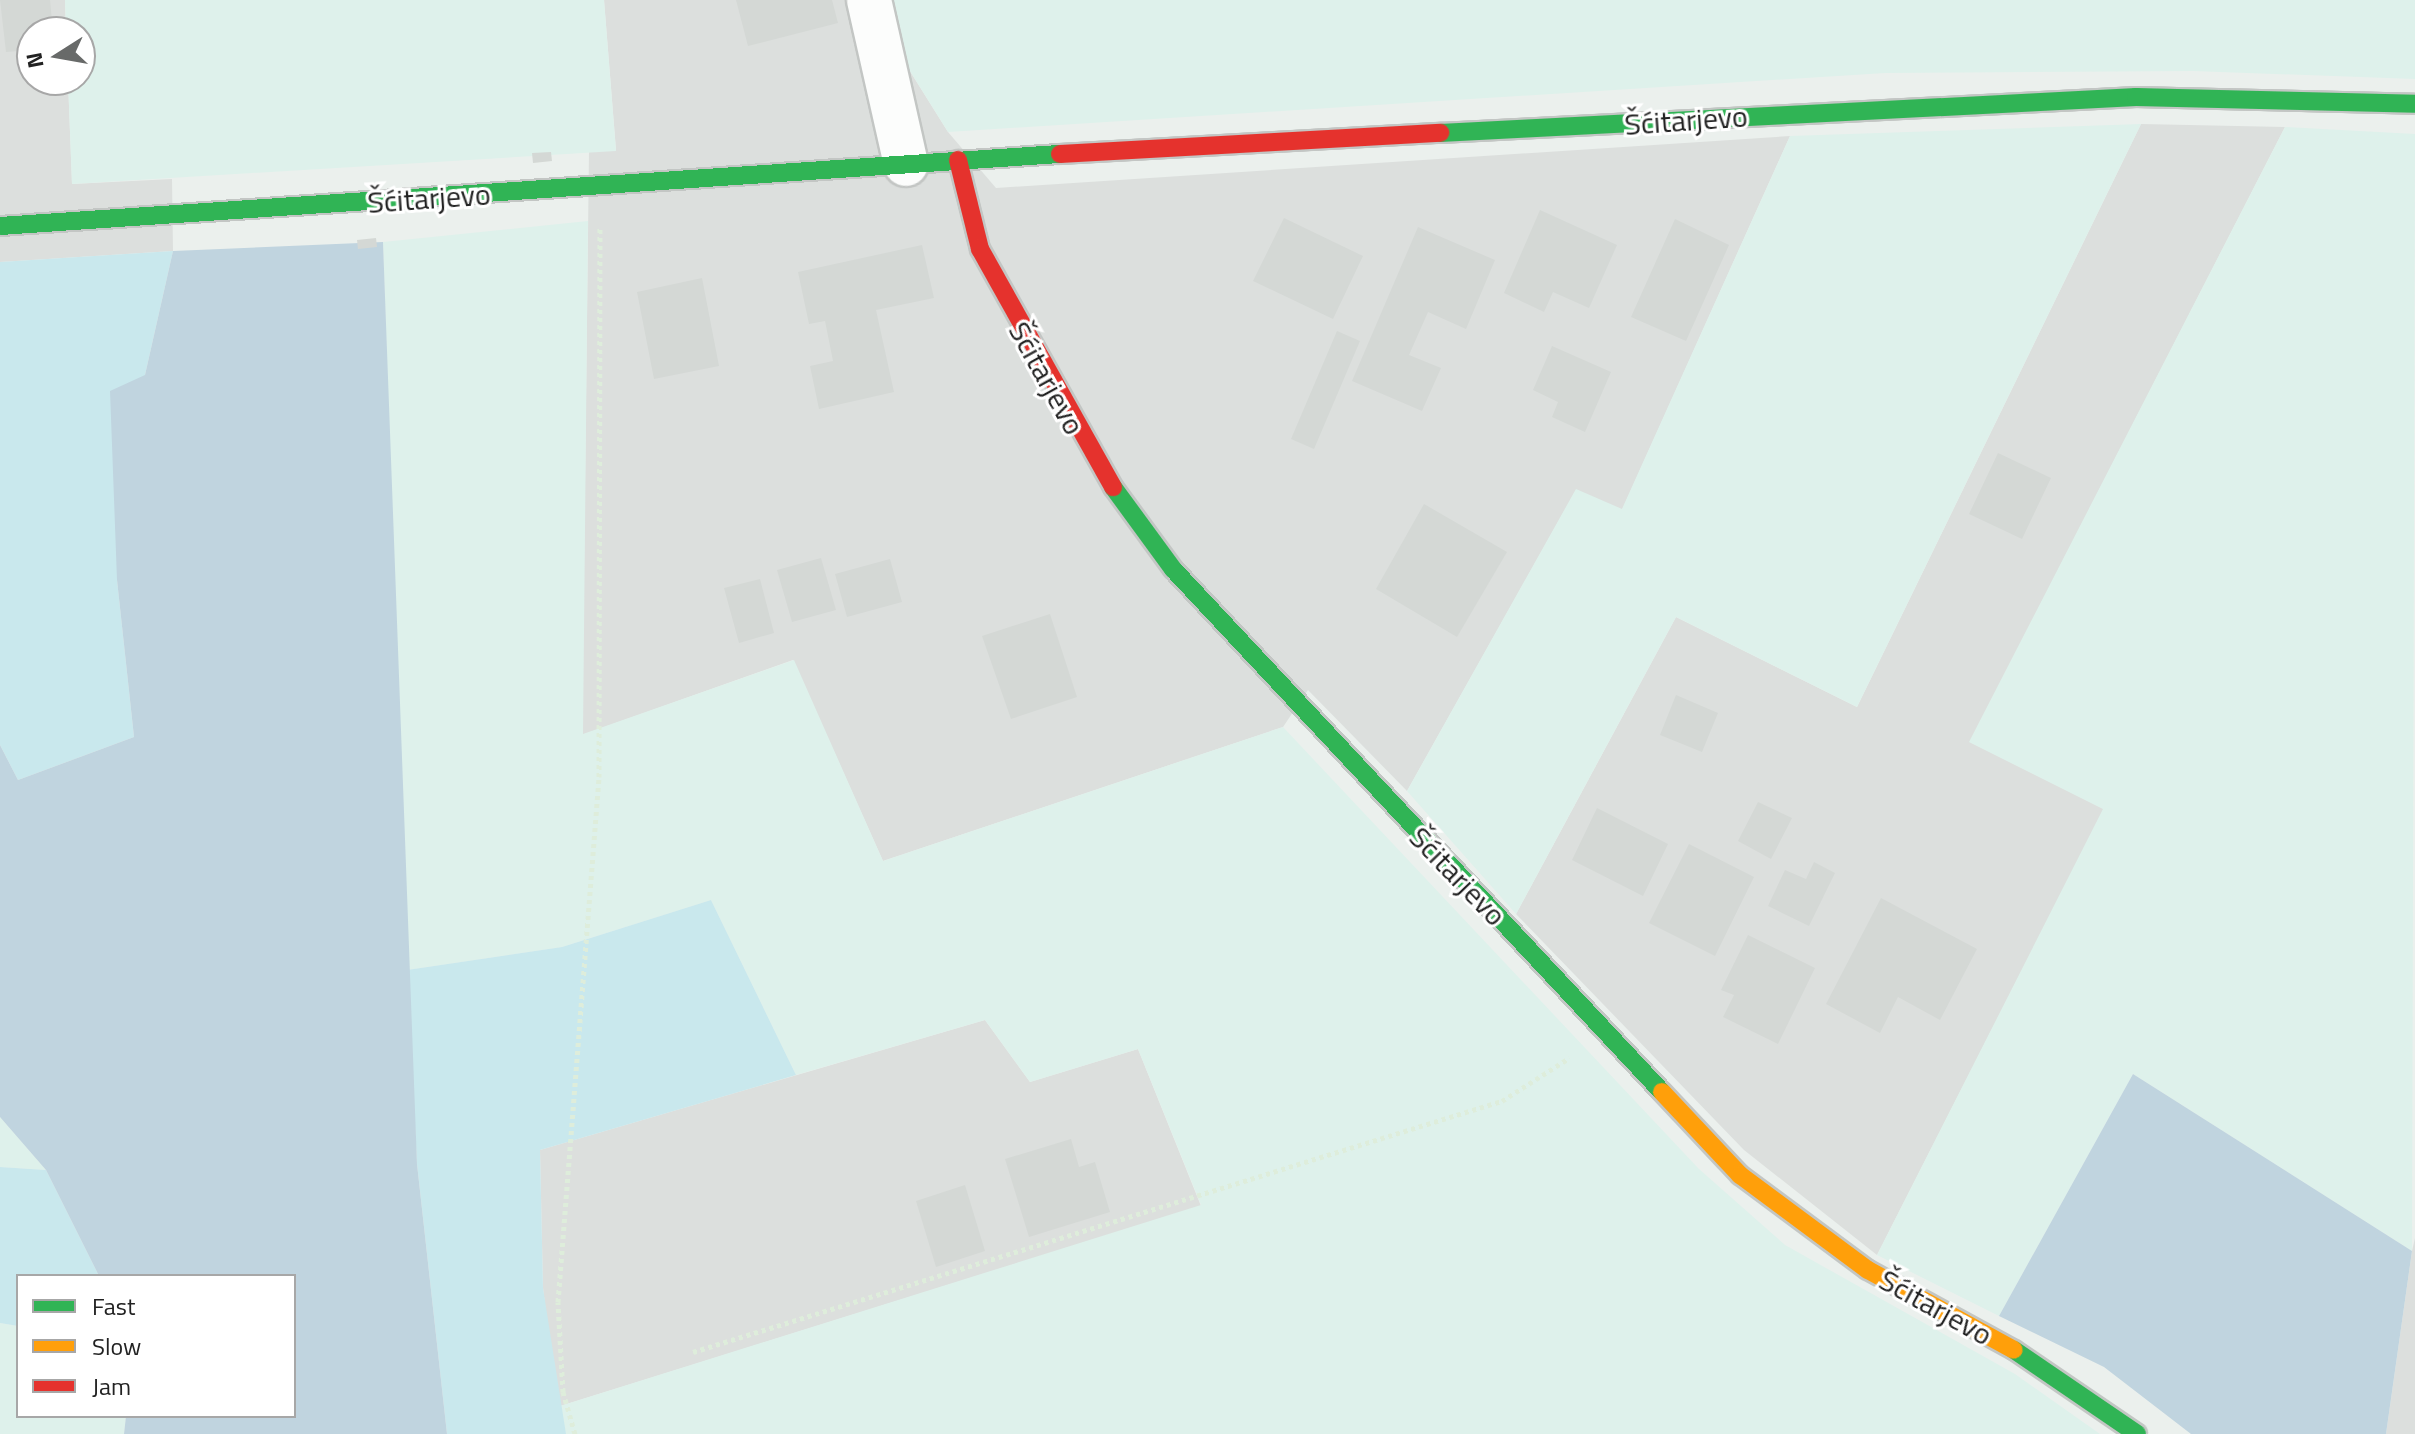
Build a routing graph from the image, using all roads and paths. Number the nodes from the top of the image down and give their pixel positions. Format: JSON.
{"nodes":[{"id":1,"x":869,"y":0,"type":"edge"},
{"id":2,"x":2415,"y":104,"type":"edge"},
{"id":3,"x":958,"y":160,"type":"junction"},
{"id":4,"x":906,"y":164,"type":"junction"},
{"id":5,"x":600,"y":186,"type":"junction"},
{"id":6,"x":0,"y":226,"type":"edge"},
{"id":7,"x":1603,"y":1028,"type":"junction"},
{"id":8,"x":693,"y":1352,"type":"dead end"},
{"id":9,"x":575,"y":1434,"type":"edge"},
{"id":10,"x":2137,"y":1434,"type":"edge"}],
"edges":[{"from":1,"to":4,"type":"street"},
{"from":2,"to":3,"type":"main road","name":"Šćitarjevo"},
{"from":3,"to":4,"type":"main road","name":"Šćitarjevo"},
{"from":3,"to":7,"type":"main road","name":"Šćitarjevo"},
{"from":4,"to":5,"type":"main road","name":"Šćitarjevo"},
{"from":5,"to":6,"type":"main road","name":"Šćitarjevo"},
{"from":5,"to":9,"type":"path"},
{"from":7,"to":8,"type":"path"},
{"from":7,"to":10,"type":"main road","name":"Šćitarjevo"}]}
